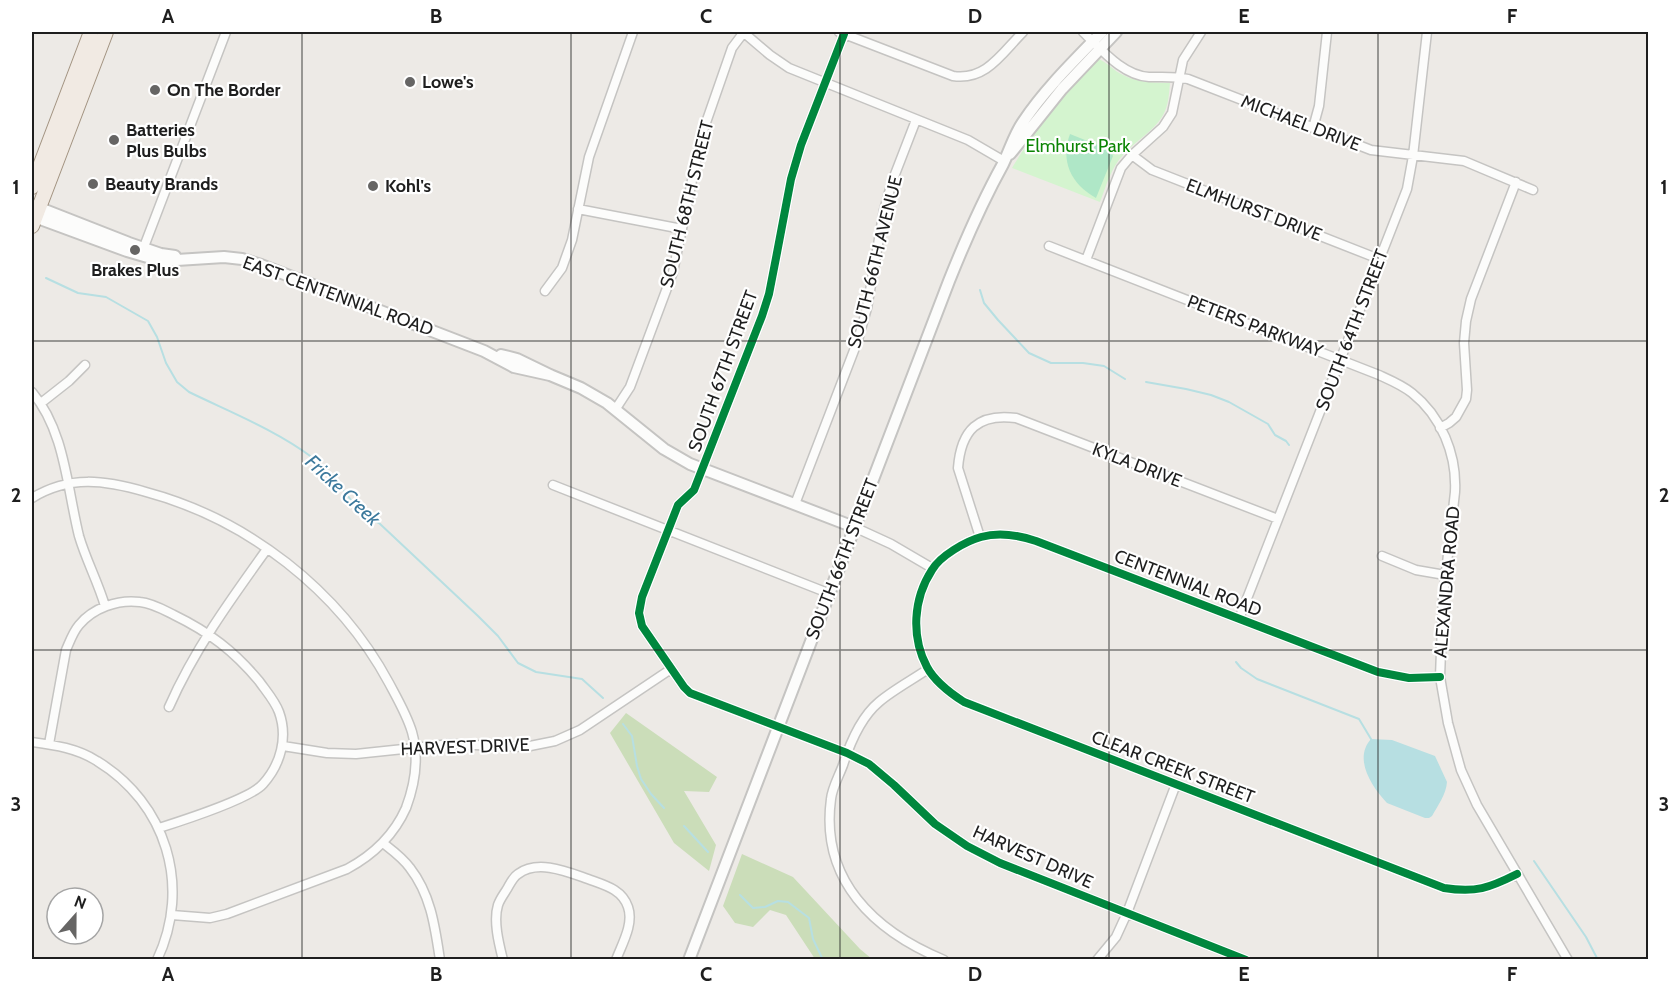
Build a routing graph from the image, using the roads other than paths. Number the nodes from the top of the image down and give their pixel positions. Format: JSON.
{"nodes":[{"id":1,"x":91,"y":32,"type":"edge"},
{"id":2,"x":106,"y":32,"type":"edge"},
{"id":3,"x":226,"y":32,"type":"edge"},
{"id":4,"x":633,"y":32,"type":"edge"},
{"id":5,"x":744,"y":32,"type":"edge"},
{"id":6,"x":1023,"y":32,"type":"edge"},
{"id":7,"x":1083,"y":32,"type":"edge"},
{"id":8,"x":1102,"y":32,"type":"edge"},
{"id":9,"x":1116,"y":32,"type":"edge"},
{"id":10,"x":1201,"y":32,"type":"edge"},
{"id":11,"x":1327,"y":32,"type":"edge"},
{"id":12,"x":1427,"y":32,"type":"edge"},
{"id":13,"x":841,"y":33,"type":"edge"},
{"id":14,"x":1096,"y":44,"type":"junction"},
{"id":15,"x":1179,"y":77,"type":"junction"},
{"id":16,"x":825,"y":83,"type":"junction"},
{"id":17,"x":916,"y":120,"type":"junction"},
{"id":18,"x":1313,"y":128,"type":"junction"},
{"id":19,"x":1132,"y":155,"type":"junction"},
{"id":20,"x":1413,"y":156,"type":"junction"},
{"id":21,"x":1004,"y":161,"type":"junction"},
{"id":22,"x":1516,"y":182,"type":"junction"},
{"id":23,"x":32,"y":187,"type":"edge"},
{"id":24,"x":1533,"y":190,"type":"dead end"},
{"id":25,"x":578,"y":209,"type":"junction"},
{"id":26,"x":33,"y":214,"type":"edge"},
{"id":27,"x":682,"y":229,"type":"junction"},
{"id":28,"x":1049,"y":246,"type":"dead end"},
{"id":29,"x":142,"y":251,"type":"junction"},
{"id":30,"x":1379,"y":259,"type":"junction"},
{"id":31,"x":1086,"y":260,"type":"junction"},
{"id":32,"x":545,"y":291,"type":"dead end"},
{"id":33,"x":1340,"y":359,"type":"junction"},
{"id":34,"x":86,"y":365,"type":"dead end"},
{"id":35,"x":32,"y":392,"type":"edge"},
{"id":36,"x":41,"y":403,"type":"junction"},
{"id":37,"x":615,"y":410,"type":"junction"},
{"id":38,"x":1440,"y":428,"type":"junction"},
{"id":39,"x":702,"y":469,"type":"junction"},
{"id":40,"x":68,"y":484,"type":"junction"},
{"id":41,"x":553,"y":485,"type":"dead end"},
{"id":42,"x":32,"y":498,"type":"edge"},
{"id":43,"x":795,"y":504,"type":"junction"},
{"id":44,"x":1278,"y":519,"type":"junction"},
{"id":45,"x":854,"y":527,"type":"junction"},
{"id":46,"x":668,"y":530,"type":"junction"},
{"id":47,"x":980,"y":537,"type":"junction"},
{"id":48,"x":267,"y":549,"type":"junction"},
{"id":49,"x":1382,"y":556,"type":"dead end"},
{"id":50,"x":932,"y":568,"type":"junction"},
{"id":51,"x":1445,"y":575,"type":"junction"},
{"id":52,"x":828,"y":593,"type":"junction"},
{"id":53,"x":105,"y":606,"type":"junction"},
{"id":54,"x":1239,"y":619,"type":"junction"},
{"id":55,"x":209,"y":633,"type":"junction"},
{"id":56,"x":671,"y":669,"type":"junction"},
{"id":57,"x":928,"y":669,"type":"junction"},
{"id":58,"x":1440,"y":677,"type":"junction"},
{"id":59,"x":169,"y":707,"type":"dead end"},
{"id":60,"x":777,"y":728,"type":"junction"},
{"id":61,"x":32,"y":742,"type":"edge"},
{"id":62,"x":49,"y":744,"type":"junction"},
{"id":63,"x":283,"y":746,"type":"junction"},
{"id":64,"x":415,"y":748,"type":"junction"},
{"id":65,"x":847,"y":753,"type":"junction"},
{"id":66,"x":1176,"y":784,"type":"junction"},
{"id":67,"x":159,"y":828,"type":"junction"},
{"id":68,"x":383,"y":843,"type":"junction"},
{"id":69,"x":1517,"y":874,"type":"junction"},
{"id":70,"x":1126,"y":913,"type":"junction"},
{"id":71,"x":172,"y":915,"type":"junction"},
{"id":72,"x":157,"y":960,"type":"edge"},
{"id":73,"x":440,"y":960,"type":"edge"},
{"id":74,"x":503,"y":960,"type":"edge"},
{"id":75,"x":616,"y":960,"type":"edge"},
{"id":76,"x":688,"y":960,"type":"edge"},
{"id":77,"x":944,"y":960,"type":"edge"},
{"id":78,"x":1097,"y":960,"type":"edge"},
{"id":79,"x":1246,"y":960,"type":"edge"},
{"id":80,"x":1568,"y":960,"type":"edge"}],
"edges":[{"from":1,"to":23,"type":"main road"},
{"from":2,"to":26,"type":"main road"},
{"from":3,"to":29,"type":"street"},
{"from":4,"to":25,"type":"street"},
{"from":5,"to":16,"type":"street"},
{"from":5,"to":27,"type":"street","name":"SOUTH 68TH STREET"},
{"from":6,"to":13,"type":"street"},
{"from":7,"to":14,"type":"street","name":"MICHAEL DRIVE"},
{"from":8,"to":14,"type":"street","name":"SOUTH 66TH STREET"},
{"from":9,"to":14,"type":"street","name":"SOUTH 66TH STREET"},
{"from":10,"to":15,"type":"street"},
{"from":11,"to":18,"type":"street"},
{"from":12,"to":20,"type":"street","name":"SOUTH 64TH STREET"},
{"from":13,"to":16,"type":"street","name":"SOUTH 67TH STREET"},
{"from":14,"to":15,"type":"street","name":"MICHAEL DRIVE"},
{"from":14,"to":21,"type":"street","name":"SOUTH 66TH STREET"},
{"from":15,"to":18,"type":"street","name":"MICHAEL DRIVE"},
{"from":15,"to":19,"type":"street"},
{"from":16,"to":17,"type":"street"},
{"from":16,"to":39,"type":"street","name":"SOUTH 67TH STREET"},
{"from":17,"to":21,"type":"street"},
{"from":17,"to":43,"type":"street","name":"SOUTH 66TH AVENUE"},
{"from":18,"to":20,"type":"street","name":"MICHAEL DRIVE"},
{"from":19,"to":30,"type":"street","name":"ELMHURST DRIVE"},
{"from":19,"to":31,"type":"street"},
{"from":20,"to":22,"type":"street","name":"MICHAEL DRIVE"},
{"from":20,"to":30,"type":"street","name":"SOUTH 64TH STREET"},
{"from":21,"to":45,"type":"street","name":"SOUTH 66TH STREET"},
{"from":22,"to":24,"type":"street","name":"MICHAEL DRIVE"},
{"from":22,"to":38,"type":"street"},
{"from":25,"to":27,"type":"street"},
{"from":25,"to":32,"type":"street"},
{"from":26,"to":29,"type":"street","name":"EAST CENTENNIAL ROAD"},
{"from":27,"to":37,"type":"street","name":"SOUTH 68TH STREET"},
{"from":28,"to":31,"type":"street","name":"PETERS PARKWAY"},
{"from":29,"to":37,"type":"street","name":"EAST CENTENNIAL ROAD"},
{"from":30,"to":33,"type":"street","name":"SOUTH 64TH STREET"},
{"from":31,"to":33,"type":"street","name":"PETERS PARKWAY"},
{"from":33,"to":38,"type":"street","name":"PETERS PARKWAY"},
{"from":33,"to":44,"type":"street","name":"SOUTH 64TH STREET"},
{"from":34,"to":36,"type":"street"},
{"from":35,"to":36,"type":"street"},
{"from":36,"to":40,"type":"street"},
{"from":37,"to":39,"type":"street","name":"EAST CENTENNIAL ROAD"},
{"from":38,"to":51,"type":"street","name":"ALEXANDRA ROAD"},
{"from":39,"to":43,"type":"street","name":"EAST CENTENNIAL ROAD"},
{"from":39,"to":46,"type":"street","name":"SOUTH 67TH STREET"},
{"from":40,"to":42,"type":"street"},
{"from":40,"to":48,"type":"street"},
{"from":40,"to":53,"type":"street"},
{"from":41,"to":46,"type":"street"},
{"from":43,"to":45,"type":"street","name":"EAST CENTENNIAL ROAD"},
{"from":44,"to":47,"type":"street","name":"KYLA DRIVE"},
{"from":44,"to":54,"type":"street","name":"SOUTH 64TH STREET"},
{"from":45,"to":50,"type":"street"},
{"from":45,"to":52,"type":"street","name":"SOUTH 66TH STREET"},
{"from":46,"to":52,"type":"street"},
{"from":46,"to":56,"type":"street","name":"SOUTH 67TH STREET"},
{"from":47,"to":50,"type":"street","name":"CENTENNIAL ROAD"},
{"from":47,"to":54,"type":"street","name":"CENTENNIAL ROAD"},
{"from":48,"to":55,"type":"street"},
{"from":48,"to":64,"type":"street"},
{"from":49,"to":51,"type":"street"},
{"from":50,"to":57,"type":"street","name":"CLEAR CREEK STREET"},
{"from":51,"to":58,"type":"street","name":"ALEXANDRA ROAD"},
{"from":52,"to":60,"type":"street","name":"SOUTH 66TH STREET"},
{"from":53,"to":55,"type":"street"},
{"from":53,"to":62,"type":"street"},
{"from":54,"to":58,"type":"street","name":"CENTENNIAL ROAD"},
{"from":55,"to":59,"type":"street"},
{"from":55,"to":63,"type":"street"},
{"from":56,"to":60,"type":"street","name":"HARVEST DRIVE"},
{"from":56,"to":64,"type":"street","name":"HARVEST DRIVE"},
{"from":57,"to":65,"type":"street"},
{"from":57,"to":66,"type":"street","name":"CLEAR CREEK STREET"},
{"from":58,"to":69,"type":"street","name":"ALEXANDRA ROAD"},
{"from":60,"to":65,"type":"street","name":"HARVEST DRIVE"},
{"from":60,"to":76,"type":"street","name":"SOUTH 66TH STREET"},
{"from":61,"to":62,"type":"street"},
{"from":62,"to":67,"type":"street"},
{"from":63,"to":64,"type":"street","name":"HARVEST DRIVE"},
{"from":63,"to":67,"type":"street"},
{"from":64,"to":68,"type":"street"},
{"from":65,"to":70,"type":"street","name":"HARVEST DRIVE"},
{"from":65,"to":77,"type":"street"},
{"from":66,"to":69,"type":"street","name":"CLEAR CREEK STREET"},
{"from":66,"to":70,"type":"street"},
{"from":67,"to":71,"type":"street"},
{"from":68,"to":71,"type":"street"},
{"from":68,"to":73,"type":"street"},
{"from":69,"to":80,"type":"street","name":"ALEXANDRA ROAD"},
{"from":70,"to":78,"type":"street"},
{"from":70,"to":79,"type":"street","name":"HARVEST DRIVE"},
{"from":71,"to":72,"type":"street"},
{"from":74,"to":75,"type":"street"}]}
